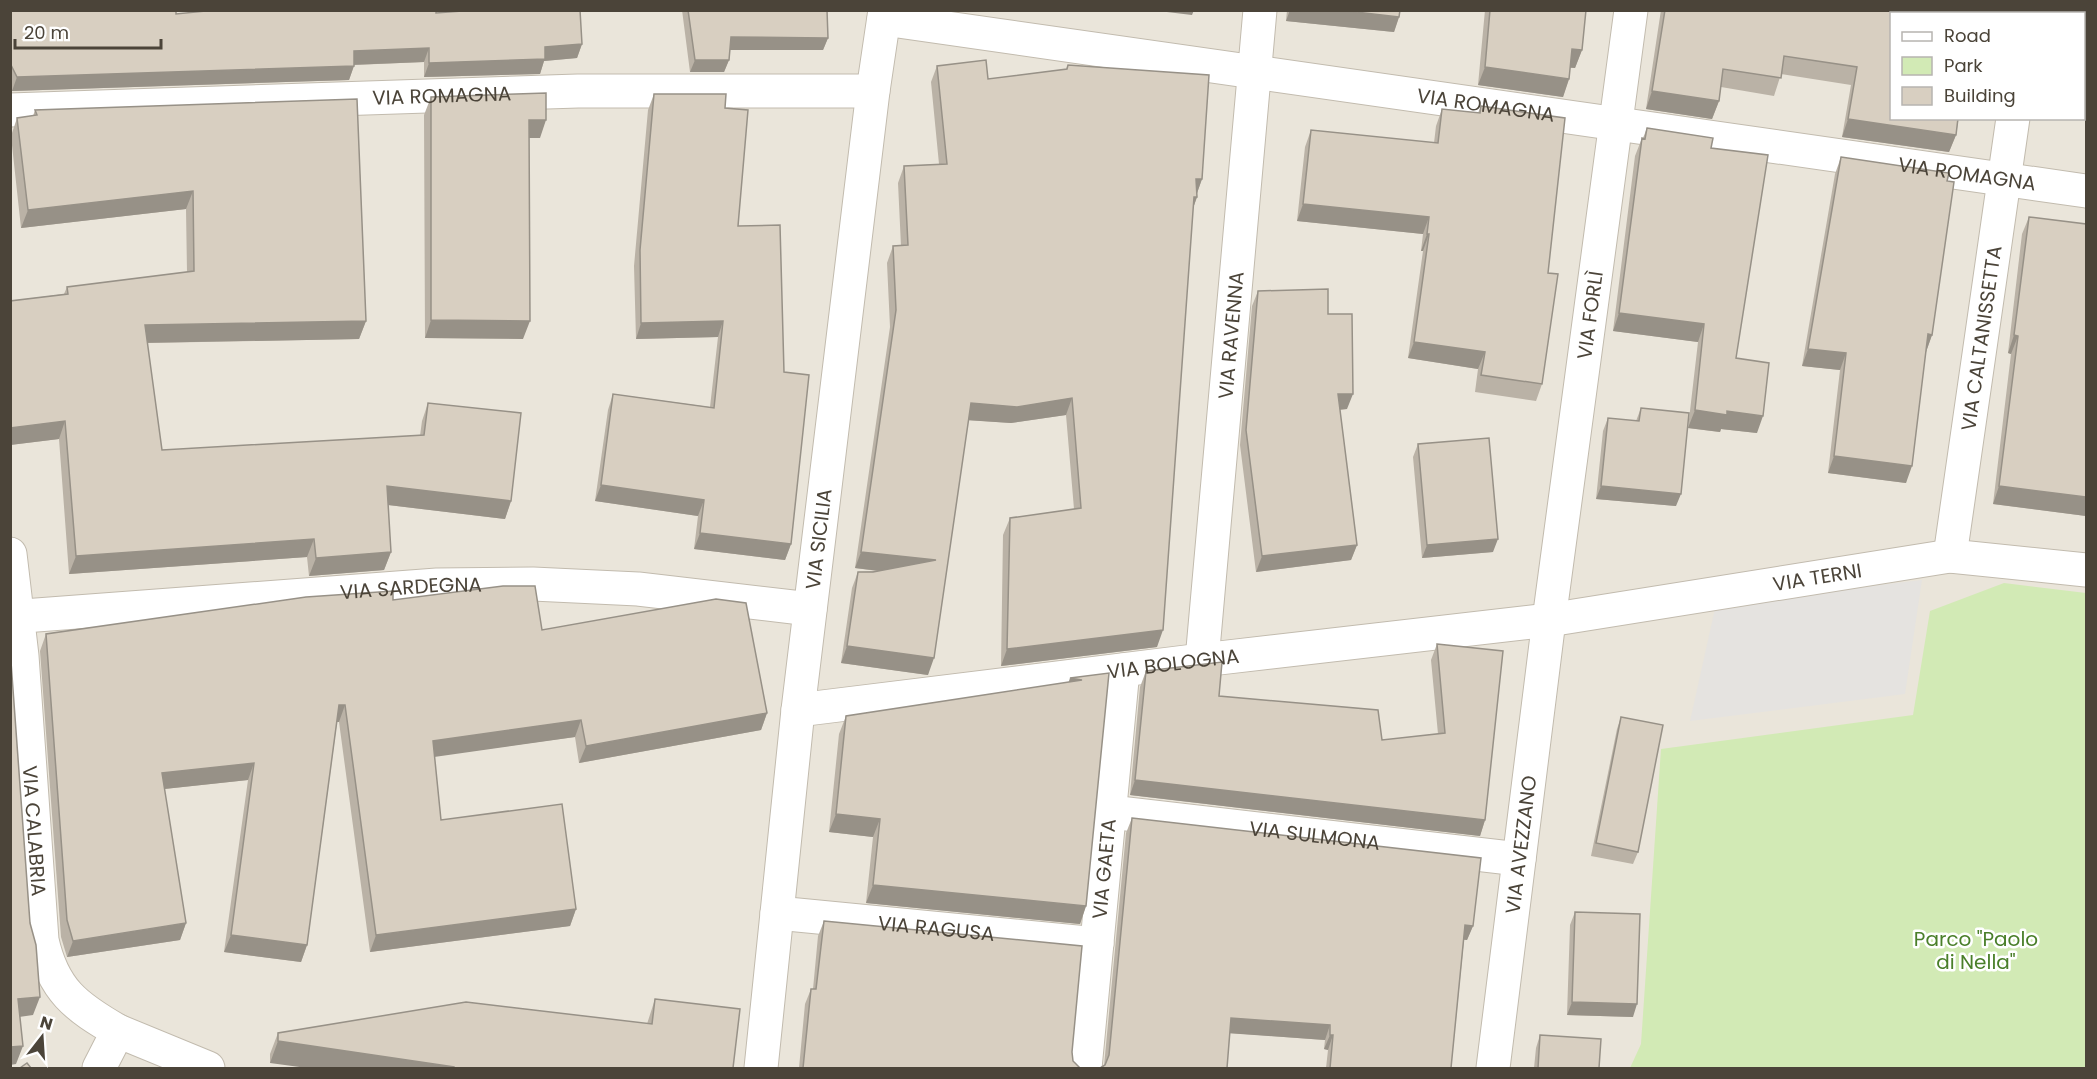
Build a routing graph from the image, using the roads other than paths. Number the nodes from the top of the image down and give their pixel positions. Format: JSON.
{"nodes":[{"id":1,"x":1260,"y":10,"type":"edge"},
{"id":2,"x":1631,"y":10,"type":"edge"},
{"id":3,"x":885,"y":15,"type":"edge"},
{"id":4,"x":1255,"y":71,"type":"junction"},
{"id":5,"x":873,"y":91,"type":"junction"},
{"id":6,"x":10,"y":110,"type":"edge"},
{"id":7,"x":2013,"y":120,"type":"edge"},
{"id":8,"x":1616,"y":124,"type":"junction"},
{"id":9,"x":2003,"y":179,"type":"junction"},
{"id":10,"x":2086,"y":191,"type":"edge"},
{"id":11,"x":10,"y":555,"type":"edge"},
{"id":12,"x":1950,"y":556,"type":"junction"},
{"id":13,"x":2086,"y":570,"type":"edge"},
{"id":14,"x":810,"y":609,"type":"junction"},
{"id":15,"x":14,"y":617,"type":"edge"},
{"id":16,"x":1549,"y":620,"type":"junction"},
{"id":17,"x":1202,"y":660,"type":"junction"},
{"id":18,"x":1123,"y":670,"type":"junction"},
{"id":19,"x":798,"y":710,"type":"junction"},
{"id":20,"x":1110,"y":812,"type":"junction"},
{"id":21,"x":1519,"y":859,"type":"junction"},
{"id":22,"x":777,"y":913,"type":"junction"},
{"id":23,"x":1097,"y":944,"type":"junction"},
{"id":24,"x":118,"y":1031,"type":"junction"},
{"id":25,"x":99,"y":1068,"type":"edge"},
{"id":26,"x":208,"y":1068,"type":"edge"},
{"id":27,"x":761,"y":1068,"type":"edge"},
{"id":28,"x":1085,"y":1068,"type":"edge"},
{"id":29,"x":1493,"y":1068,"type":"edge"}],
"edges":[{"from":1,"to":4,"type":"street","name":"VIA RAVENNA"},
{"from":2,"to":8,"type":"street","name":"VIA FORLÌ"},
{"from":3,"to":4,"type":"street","name":"VIA ROMAGNA"},
{"from":3,"to":5,"type":"street","name":"VIA SICILIA"},
{"from":4,"to":8,"type":"street","name":"VIA ROMAGNA"},
{"from":4,"to":17,"type":"street","name":"VIA RAVENNA"},
{"from":5,"to":6,"type":"street","name":"VIA ROMAGNA"},
{"from":5,"to":14,"type":"street","name":"VIA SICILIA"},
{"from":7,"to":9,"type":"street","name":"VIA CALTANISSETTA"},
{"from":8,"to":9,"type":"street","name":"VIA ROMAGNA"},
{"from":8,"to":16,"type":"street","name":"VIA FORLÌ"},
{"from":9,"to":10,"type":"street","name":"VIA ROMAGNA"},
{"from":9,"to":12,"type":"street","name":"VIA CALTANISSETTA"},
{"from":11,"to":15,"type":"street","name":"VIA CALABRIA"},
{"from":12,"to":13,"type":"street","name":"VIA TERNI"},
{"from":12,"to":16,"type":"street","name":"VIA TERNI"},
{"from":14,"to":15,"type":"street","name":"VIA SARDEGNA"},
{"from":14,"to":19,"type":"street","name":"VIA SICILIA"},
{"from":15,"to":24,"type":"street","name":"VIA CALABRIA"},
{"from":16,"to":17,"type":"street","name":"VIA BOLOGNA"},
{"from":16,"to":21,"type":"street","name":"VIA AVEZZANO"},
{"from":17,"to":18,"type":"street","name":"VIA BOLOGNA"},
{"from":18,"to":19,"type":"street","name":"VIA BOLOGNA"},
{"from":18,"to":20,"type":"street","name":"VIA GAETA"},
{"from":19,"to":22,"type":"street","name":"VIA SICILIA"},
{"from":20,"to":21,"type":"street","name":"VIA SULMONA"},
{"from":20,"to":23,"type":"street","name":"VIA GAETA"},
{"from":21,"to":29,"type":"street","name":"VIA AVEZZANO"},
{"from":22,"to":23,"type":"street","name":"VIA RAGUSA"},
{"from":22,"to":27,"type":"street","name":"VIA SICILIA"},
{"from":23,"to":28,"type":"street","name":"VIA GAETA"},
{"from":24,"to":25,"type":"street"},
{"from":24,"to":26,"type":"street","name":"VIA CALABRIA"}]}
